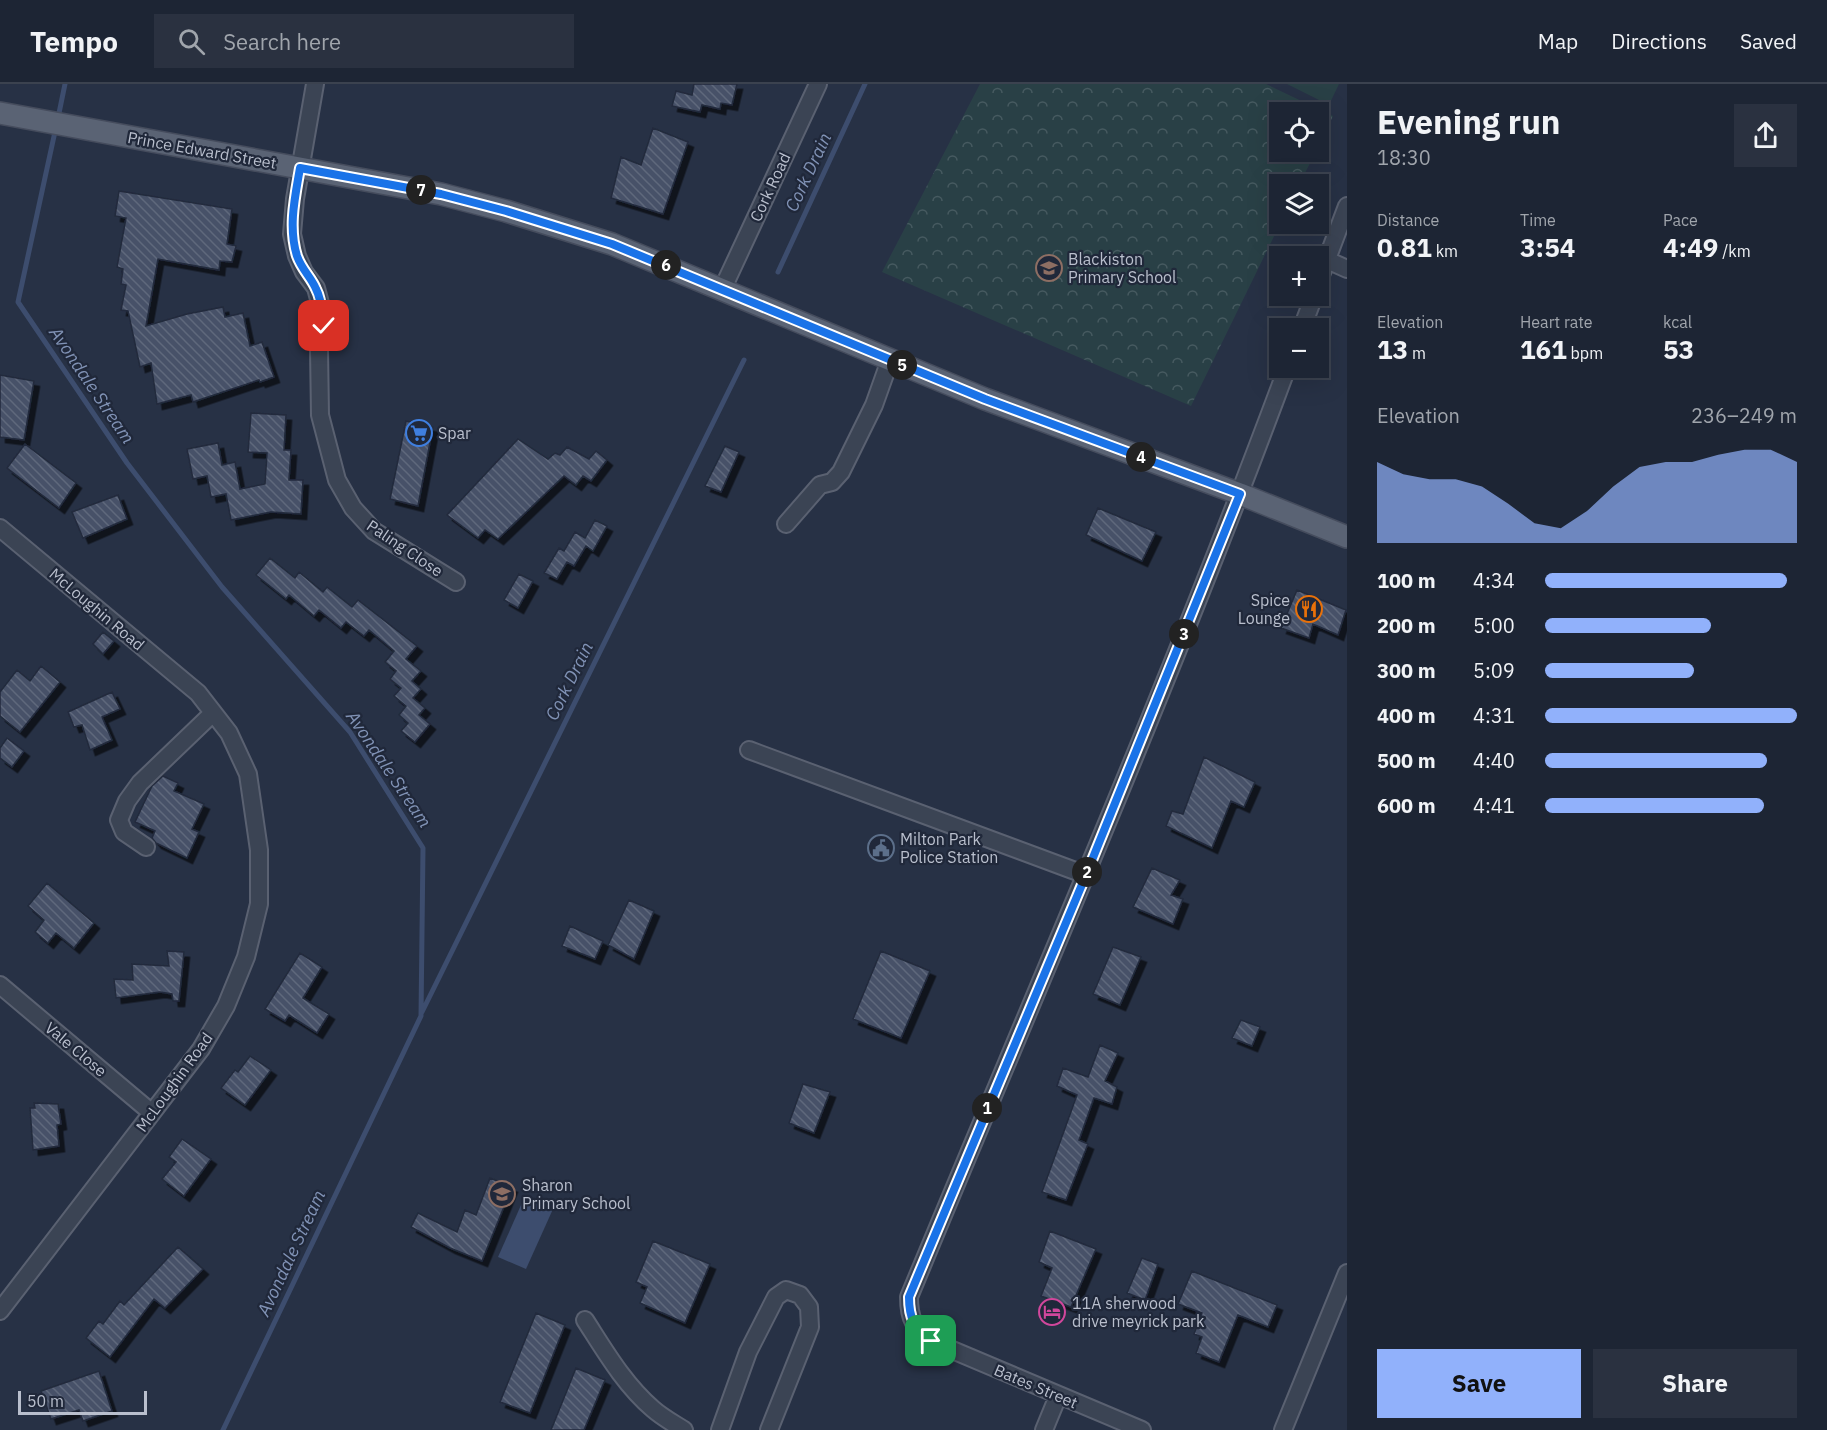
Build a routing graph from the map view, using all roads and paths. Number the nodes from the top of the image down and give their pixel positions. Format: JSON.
{"nodes":[{"id":1,"x":315,"y":84,"type":"edge"},
{"id":2,"x":818,"y":84,"type":"edge"},
{"id":3,"x":0,"y":114,"type":"edge"},
{"id":4,"x":300,"y":168,"type":"junction"},
{"id":5,"x":1347,"y":206,"type":"edge"},
{"id":6,"x":1329,"y":255,"type":"edge"},
{"id":7,"x":1329,"y":261,"type":"edge"},
{"id":8,"x":1347,"y":269,"type":"edge"},
{"id":9,"x":722,"y":290,"type":"junction"},
{"id":10,"x":890,"y":360,"type":"junction"},
{"id":11,"x":1283,"y":378,"type":"edge"},
{"id":12,"x":1240,"y":494,"type":"junction"},
{"id":13,"x":786,"y":524,"type":"dead end"},
{"id":14,"x":0,"y":528,"type":"edge"},
{"id":15,"x":1347,"y":537,"type":"edge"},
{"id":16,"x":456,"y":582,"type":"dead end"},
{"id":17,"x":213,"y":713,"type":"junction"},
{"id":18,"x":749,"y":750,"type":"dead end"},
{"id":19,"x":146,"y":847,"type":"dead end"},
{"id":20,"x":1086,"y":875,"type":"junction"},
{"id":21,"x":0,"y":985,"type":"edge"},
{"id":22,"x":152,"y":1113,"type":"junction"},
{"id":23,"x":1347,"y":1273,"type":"edge"},
{"id":24,"x":0,"y":1311,"type":"edge"},
{"id":25,"x":585,"y":1320,"type":"dead end"},
{"id":26,"x":1058,"y":1396,"type":"junction"},
{"id":27,"x":684,"y":1430,"type":"edge"},
{"id":28,"x":720,"y":1430,"type":"edge"},
{"id":29,"x":769,"y":1430,"type":"edge"},
{"id":30,"x":1044,"y":1430,"type":"edge"},
{"id":31,"x":1142,"y":1430,"type":"edge"},
{"id":32,"x":1283,"y":1430,"type":"edge"}],
"edges":[{"from":1,"to":4,"type":"street","name":"Paling Close"},
{"from":2,"to":9,"type":"street","name":"Cork Road"},
{"from":3,"to":4,"type":"main road","name":"Prince Edward Street"},
{"from":4,"to":9,"type":"main road","name":"Prince Edward Street"},
{"from":4,"to":16,"type":"street","name":"Paling Close"},
{"from":5,"to":6,"type":"street"},
{"from":7,"to":8,"type":"street"},
{"from":9,"to":10,"type":"main road","name":"Prince Edward Street"},
{"from":10,"to":12,"type":"main road","name":"Prince Edward Street"},
{"from":10,"to":13,"type":"street"},
{"from":11,"to":12,"type":"street"},
{"from":12,"to":15,"type":"main road","name":"Prince Edward Street"},
{"from":12,"to":20,"type":"street"},
{"from":14,"to":17,"type":"street","name":"McLoughin Road"},
{"from":17,"to":19,"type":"street"},
{"from":17,"to":22,"type":"street","name":"McLoughin Road"},
{"from":18,"to":20,"type":"street"},
{"from":20,"to":26,"type":"street","name":"Bates Street"},
{"from":21,"to":22,"type":"street","name":"Vale Close"},
{"from":22,"to":24,"type":"street","name":"McLoughin Road"},
{"from":23,"to":32,"type":"street"},
{"from":25,"to":27,"type":"street"},
{"from":26,"to":30,"type":"street"},
{"from":26,"to":31,"type":"street","name":"Bates Street"},
{"from":28,"to":29,"type":"street"}]}
